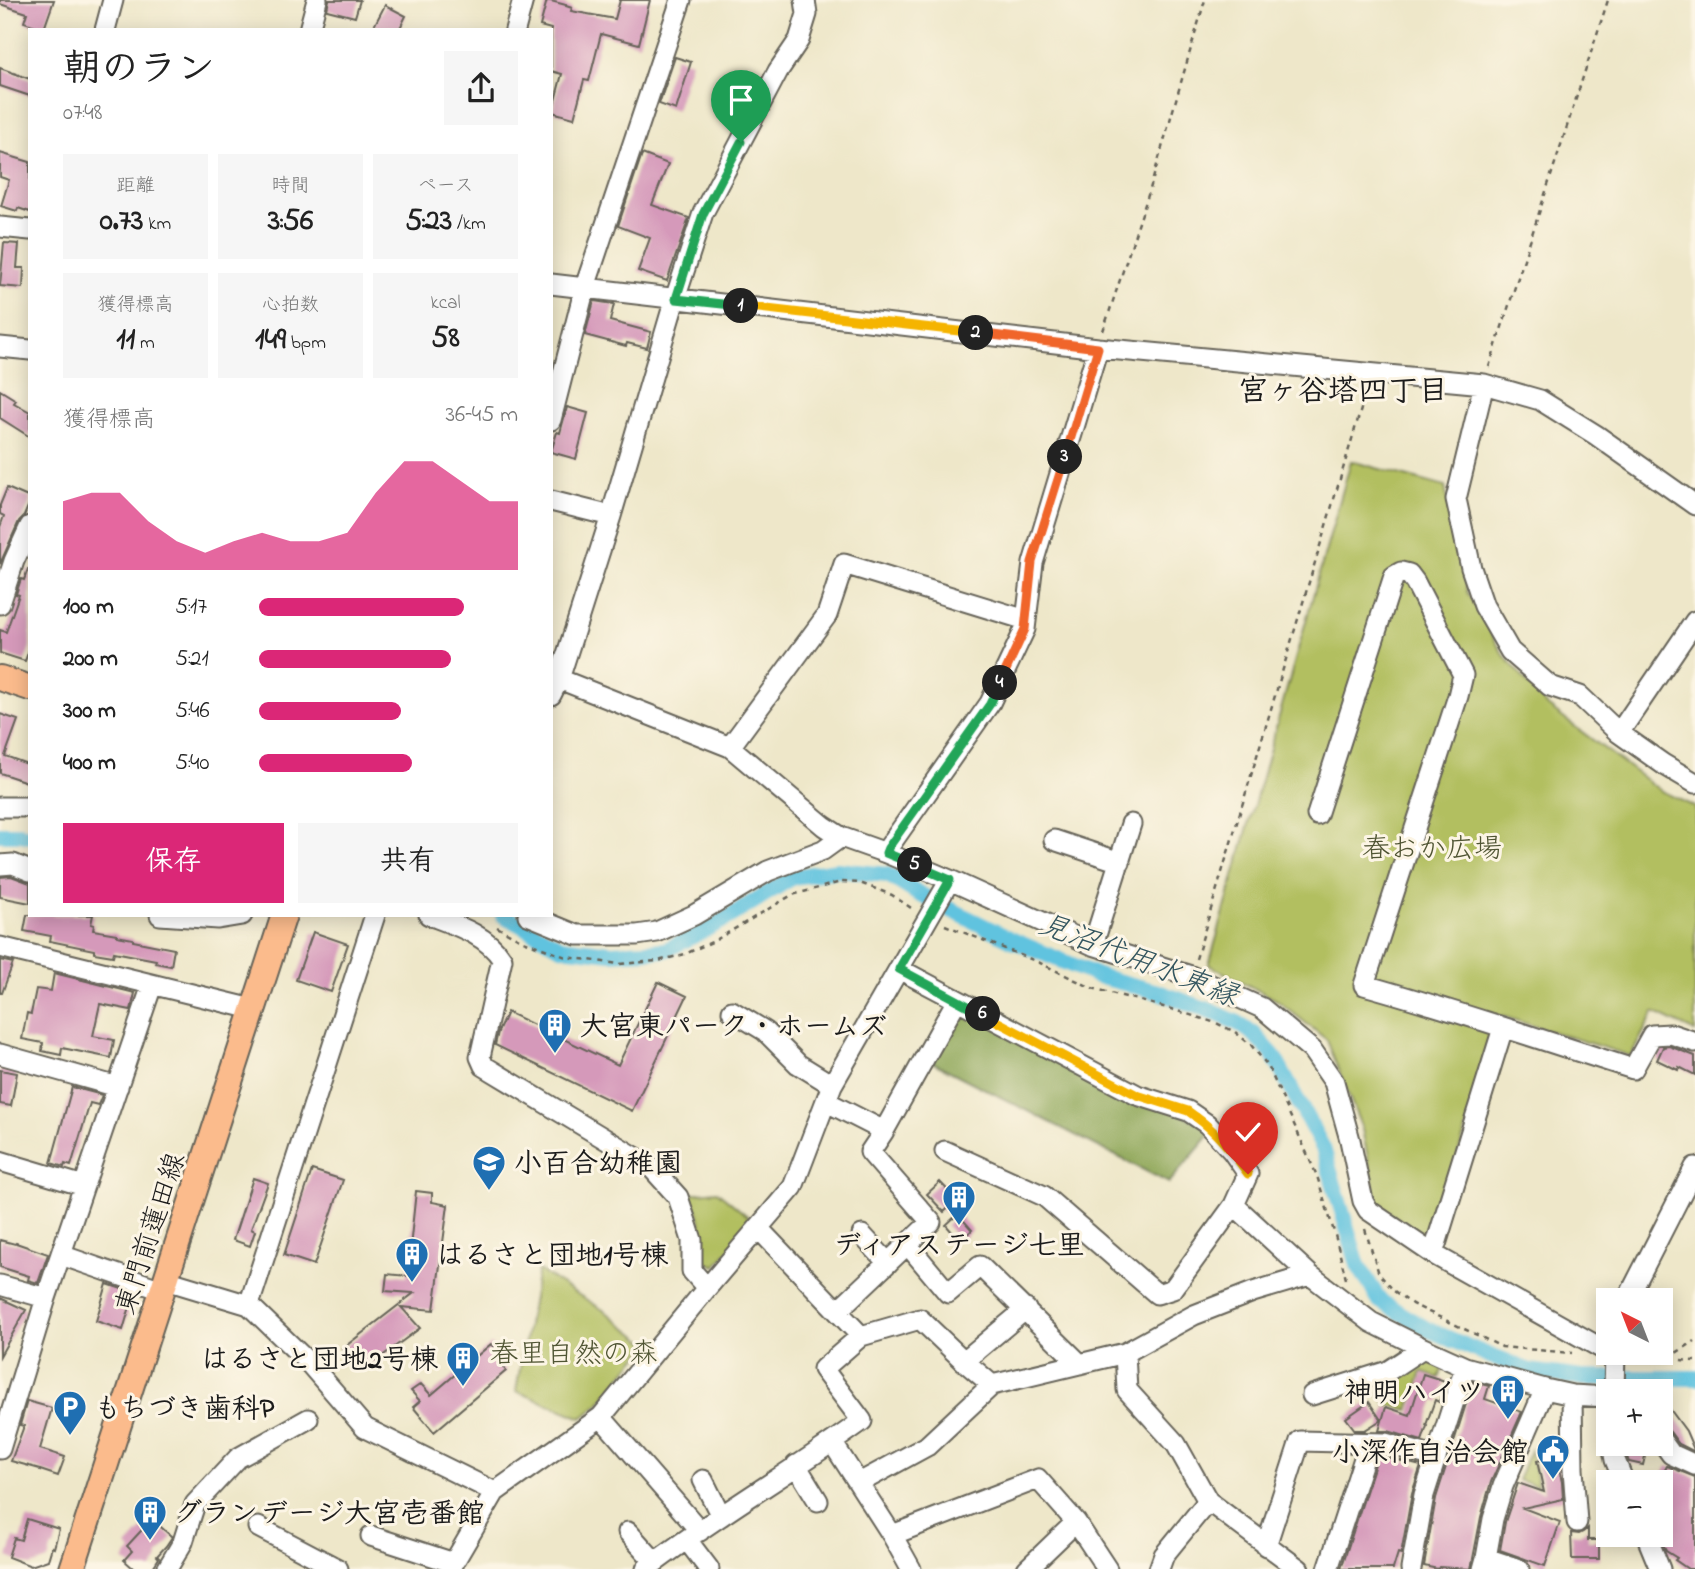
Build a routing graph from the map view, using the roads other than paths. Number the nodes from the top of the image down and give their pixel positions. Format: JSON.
{"nodes":[{"id":1,"x":113,"y":0,"type":"edge"},
{"id":2,"x":317,"y":0,"type":"edge"},
{"id":3,"x":523,"y":0,"type":"edge"},
{"id":4,"x":681,"y":0,"type":"edge"},
{"id":5,"x":806,"y":0,"type":"edge"},
{"id":6,"x":106,"y":28,"type":"edge"},
{"id":7,"x":310,"y":28,"type":"edge"},
{"id":8,"x":516,"y":28,"type":"edge"},
{"id":9,"x":0,"y":227,"type":"edge"},
{"id":10,"x":28,"y":230,"type":"edge"},
{"id":11,"x":553,"y":284,"type":"edge"},
{"id":12,"x":585,"y":288,"type":"junction"},
{"id":13,"x":676,"y":299,"type":"junction"},
{"id":14,"x":0,"y":347,"type":"edge"},
{"id":15,"x":1098,"y":348,"type":"junction"},
{"id":16,"x":28,"y":350,"type":"edge"},
{"id":17,"x":1484,"y":384,"type":"junction"},
{"id":18,"x":553,"y":413,"type":"edge"},
{"id":19,"x":553,"y":502,"type":"edge"},
{"id":20,"x":1695,"y":505,"type":"edge"},
{"id":21,"x":611,"y":516,"type":"junction"},
{"id":22,"x":28,"y":531,"type":"edge"},
{"id":23,"x":15,"y":561,"type":"edge"},
{"id":24,"x":0,"y":604,"type":"edge"},
{"id":25,"x":1026,"y":620,"type":"junction"},
{"id":26,"x":1695,"y":621,"type":"edge"},
{"id":27,"x":0,"y":678,"type":"edge"},
{"id":28,"x":28,"y":687,"type":"edge"},
{"id":29,"x":555,"y":687,"type":"edge"},
{"id":30,"x":1619,"y":733,"type":"junction"},
{"id":31,"x":730,"y":747,"type":"junction"},
{"id":32,"x":1695,"y":783,"type":"edge"},
{"id":33,"x":0,"y":807,"type":"edge"},
{"id":34,"x":28,"y":807,"type":"edge"},
{"id":35,"x":1317,"y":815,"type":"dead end"},
{"id":36,"x":1130,"y":824,"type":"dead end"},
{"id":37,"x":841,"y":837,"type":"junction"},
{"id":38,"x":1054,"y":840,"type":"dead end"},
{"id":39,"x":886,"y":853,"type":"junction"},
{"id":40,"x":1120,"y":862,"type":"junction"},
{"id":41,"x":0,"y":865,"type":"edge"},
{"id":42,"x":28,"y":870,"type":"edge"},
{"id":43,"x":948,"y":885,"type":"junction"},
{"id":44,"x":190,"y":917,"type":"edge"},
{"id":45,"x":230,"y":917,"type":"edge"},
{"id":46,"x":283,"y":917,"type":"edge"},
{"id":47,"x":374,"y":917,"type":"edge"},
{"id":48,"x":434,"y":917,"type":"edge"},
{"id":49,"x":533,"y":917,"type":"edge"},
{"id":50,"x":1093,"y":945,"type":"junction"},
{"id":51,"x":0,"y":947,"type":"edge"},
{"id":52,"x":899,"y":969,"type":"junction"},
{"id":53,"x":152,"y":985,"type":"junction"},
{"id":54,"x":957,"y":1000,"type":"junction"},
{"id":55,"x":253,"y":1009,"type":"junction"},
{"id":56,"x":732,"y":1010,"type":"dead end"},
{"id":57,"x":1503,"y":1028,"type":"junction"},
{"id":58,"x":1695,"y":1042,"type":"edge"},
{"id":59,"x":0,"y":1054,"type":"edge"},
{"id":60,"x":118,"y":1087,"type":"junction"},
{"id":61,"x":830,"y":1094,"type":"junction"},
{"id":62,"x":884,"y":1131,"type":"junction"},
{"id":63,"x":945,"y":1151,"type":"dead end"},
{"id":64,"x":0,"y":1161,"type":"edge"},
{"id":65,"x":1695,"y":1167,"type":"edge"},
{"id":66,"x":84,"y":1186,"type":"junction"},
{"id":67,"x":1234,"y":1205,"type":"junction"},
{"id":68,"x":759,"y":1229,"type":"junction"},
{"id":69,"x":862,"y":1235,"type":"dead end"},
{"id":70,"x":908,"y":1245,"type":"junction"},
{"id":71,"x":1433,"y":1254,"type":"junction"},
{"id":72,"x":61,"y":1255,"type":"junction"},
{"id":73,"x":888,"y":1263,"type":"junction"},
{"id":74,"x":1310,"y":1275,"type":"junction"},
{"id":75,"x":0,"y":1285,"type":"edge"},
{"id":76,"x":164,"y":1285,"type":"junction"},
{"id":77,"x":707,"y":1288,"type":"junction"},
{"id":78,"x":1633,"y":1288,"type":"edge"},
{"id":79,"x":1173,"y":1289,"type":"junction"},
{"id":80,"x":46,"y":1298,"type":"junction"},
{"id":81,"x":249,"y":1305,"type":"junction"},
{"id":82,"x":1026,"y":1310,"type":"junction"},
{"id":83,"x":837,"y":1311,"type":"junction"},
{"id":84,"x":1194,"y":1315,"type":"junction"},
{"id":85,"x":861,"y":1336,"type":"junction"},
{"id":86,"x":1596,"y":1345,"type":"edge"},
{"id":87,"x":1423,"y":1349,"type":"junction"},
{"id":88,"x":1125,"y":1353,"type":"junction"},
{"id":89,"x":964,"y":1361,"type":"junction"},
{"id":90,"x":1080,"y":1364,"type":"junction"},
{"id":91,"x":1465,"y":1367,"type":"junction"},
{"id":92,"x":992,"y":1385,"type":"junction"},
{"id":93,"x":1545,"y":1389,"type":"junction"},
{"id":94,"x":1312,"y":1395,"type":"dead end"},
{"id":95,"x":1572,"y":1395,"type":"junction"},
{"id":96,"x":1596,"y":1396,"type":"edge"},
{"id":97,"x":601,"y":1417,"type":"junction"},
{"id":98,"x":308,"y":1419,"type":"dead end"},
{"id":99,"x":3,"y":1428,"type":"edge"},
{"id":100,"x":832,"y":1443,"type":"junction"},
{"id":101,"x":1368,"y":1443,"type":"junction"},
{"id":102,"x":0,"y":1449,"type":"edge"},
{"id":103,"x":1673,"y":1455,"type":"edge"},
{"id":104,"x":1436,"y":1457,"type":"junction"},
{"id":105,"x":796,"y":1465,"type":"junction"},
{"id":106,"x":1695,"y":1465,"type":"edge"},
{"id":107,"x":703,"y":1480,"type":"dead end"},
{"id":108,"x":859,"y":1483,"type":"junction"},
{"id":109,"x":495,"y":1492,"type":"junction"},
{"id":110,"x":818,"y":1501,"type":"dead end"},
{"id":111,"x":1208,"y":1501,"type":"junction"},
{"id":112,"x":721,"y":1516,"type":"junction"},
{"id":113,"x":1076,"y":1522,"type":"junction"},
{"id":114,"x":1577,"y":1522,"type":"dead end"},
{"id":115,"x":258,"y":1527,"type":"dead end"},
{"id":116,"x":628,"y":1532,"type":"dead end"},
{"id":117,"x":693,"y":1535,"type":"junction"},
{"id":118,"x":892,"y":1535,"type":"junction"},
{"id":119,"x":371,"y":1536,"type":"dead end"},
{"id":120,"x":1266,"y":1546,"type":"junction"},
{"id":121,"x":1651,"y":1547,"type":"edge"},
{"id":122,"x":1485,"y":1564,"type":"edge"},
{"id":123,"x":452,"y":1566,"type":"edge"},
{"id":124,"x":651,"y":1566,"type":"edge"},
{"id":125,"x":72,"y":1569,"type":"edge"},
{"id":126,"x":167,"y":1569,"type":"edge"},
{"id":127,"x":338,"y":1569,"type":"edge"},
{"id":128,"x":709,"y":1569,"type":"edge"},
{"id":129,"x":911,"y":1569,"type":"edge"},
{"id":130,"x":1027,"y":1569,"type":"edge"},
{"id":131,"x":1107,"y":1569,"type":"edge"},
{"id":132,"x":1158,"y":1569,"type":"edge"},
{"id":133,"x":1298,"y":1569,"type":"edge"},
{"id":134,"x":1328,"y":1569,"type":"edge"},
{"id":135,"x":1410,"y":1569,"type":"edge"},
{"id":136,"x":1519,"y":1569,"type":"edge"},
{"id":137,"x":1660,"y":1569,"type":"edge"}],
"edges":[{"from":1,"to":6,"type":"street"},
{"from":2,"to":7,"type":"street"},
{"from":3,"to":8,"type":"street"},
{"from":4,"to":12,"type":"street"},
{"from":5,"to":13,"type":"street"},
{"from":9,"to":10,"type":"street"},
{"from":11,"to":12,"type":"street"},
{"from":12,"to":13,"type":"street"},
{"from":12,"to":18,"type":"street"},
{"from":13,"to":15,"type":"street"},
{"from":13,"to":21,"type":"street"},
{"from":14,"to":16,"type":"street"},
{"from":15,"to":17,"type":"street"},
{"from":15,"to":25,"type":"street"},
{"from":17,"to":20,"type":"street"},
{"from":17,"to":30,"type":"street"},
{"from":19,"to":21,"type":"street"},
{"from":21,"to":29,"type":"street"},
{"from":22,"to":23,"type":"street"},
{"from":23,"to":24,"type":"street"},
{"from":25,"to":31,"type":"street"},
{"from":25,"to":39,"type":"street"},
{"from":26,"to":30,"type":"street"},
{"from":27,"to":28,"type":"main road"},
{"from":29,"to":31,"type":"street"},
{"from":30,"to":32,"type":"street"},
{"from":31,"to":37,"type":"street"},
{"from":33,"to":34,"type":"street"},
{"from":35,"to":57,"type":"street"},
{"from":36,"to":40,"type":"street"},
{"from":37,"to":39,"type":"street"},
{"from":37,"to":49,"type":"street"},
{"from":38,"to":40,"type":"street"},
{"from":39,"to":43,"type":"street"},
{"from":40,"to":50,"type":"street"},
{"from":41,"to":42,"type":"street"},
{"from":43,"to":50,"type":"street"},
{"from":43,"to":52,"type":"street"},
{"from":44,"to":45,"type":"street"},
{"from":46,"to":55,"type":"main road","name":"東門前蓮田線"},
{"from":47,"to":81,"type":"street"},
{"from":48,"to":77,"type":"street"},
{"from":50,"to":71,"type":"street"},
{"from":51,"to":53,"type":"street"},
{"from":52,"to":54,"type":"street"},
{"from":52,"to":61,"type":"street"},
{"from":53,"to":55,"type":"street"},
{"from":53,"to":60,"type":"street"},
{"from":54,"to":62,"type":"street"},
{"from":54,"to":67,"type":"street"},
{"from":55,"to":76,"type":"main road","name":"東門前蓮田線"},
{"from":56,"to":61,"type":"street"},
{"from":57,"to":58,"type":"street"},
{"from":57,"to":71,"type":"street"},
{"from":59,"to":60,"type":"street"},
{"from":60,"to":66,"type":"street"},
{"from":61,"to":62,"type":"street"},
{"from":61,"to":68,"type":"street"},
{"from":62,"to":70,"type":"street"},
{"from":63,"to":79,"type":"street"},
{"from":64,"to":66,"type":"street"},
{"from":65,"to":78,"type":"street"},
{"from":66,"to":72,"type":"street"},
{"from":67,"to":74,"type":"street"},
{"from":67,"to":79,"type":"street"},
{"from":68,"to":77,"type":"street"},
{"from":68,"to":83,"type":"street"},
{"from":69,"to":73,"type":"street"},
{"from":70,"to":73,"type":"street"},
{"from":70,"to":82,"type":"street"},
{"from":71,"to":86,"type":"street"},
{"from":72,"to":76,"type":"street"},
{"from":72,"to":80,"type":"street"},
{"from":73,"to":83,"type":"street"},
{"from":74,"to":84,"type":"street"},
{"from":74,"to":87,"type":"street"},
{"from":75,"to":80,"type":"street"},
{"from":76,"to":81,"type":"street"},
{"from":76,"to":125,"type":"main road","name":"東門前蓮田線"},
{"from":77,"to":97,"type":"street"},
{"from":79,"to":84,"type":"street"},
{"from":80,"to":99,"type":"street"},
{"from":81,"to":109,"type":"street"},
{"from":82,"to":89,"type":"street"},
{"from":82,"to":90,"type":"street"},
{"from":83,"to":85,"type":"street"},
{"from":84,"to":88,"type":"street"},
{"from":85,"to":89,"type":"street"},
{"from":85,"to":100,"type":"street"},
{"from":87,"to":91,"type":"street"},
{"from":87,"to":94,"type":"street"},
{"from":88,"to":90,"type":"street"},
{"from":88,"to":111,"type":"street"},
{"from":89,"to":92,"type":"street"},
{"from":90,"to":92,"type":"street"},
{"from":91,"to":93,"type":"street"},
{"from":91,"to":104,"type":"street"},
{"from":92,"to":108,"type":"street"},
{"from":93,"to":95,"type":"street"},
{"from":93,"to":122,"type":"street"},
{"from":95,"to":96,"type":"street"},
{"from":95,"to":114,"type":"street"},
{"from":97,"to":109,"type":"street"},
{"from":97,"to":117,"type":"street"},
{"from":98,"to":126,"type":"street"},
{"from":99,"to":102,"type":"street"},
{"from":100,"to":105,"type":"street"},
{"from":100,"to":108,"type":"street"},
{"from":101,"to":104,"type":"street"},
{"from":101,"to":120,"type":"street"},
{"from":101,"to":134,"type":"street"},
{"from":103,"to":106,"type":"street"},
{"from":104,"to":135,"type":"street"},
{"from":105,"to":110,"type":"street"},
{"from":105,"to":112,"type":"street"},
{"from":107,"to":112,"type":"street"},
{"from":108,"to":118,"type":"street"},
{"from":109,"to":123,"type":"street"},
{"from":111,"to":120,"type":"street"},
{"from":111,"to":132,"type":"street"},
{"from":112,"to":117,"type":"street"},
{"from":113,"to":118,"type":"street"},
{"from":113,"to":130,"type":"street"},
{"from":113,"to":131,"type":"street"},
{"from":115,"to":127,"type":"street"},
{"from":116,"to":124,"type":"street"},
{"from":117,"to":124,"type":"street"},
{"from":117,"to":128,"type":"street"},
{"from":118,"to":129,"type":"street"},
{"from":119,"to":123,"type":"street"},
{"from":120,"to":133,"type":"street"},
{"from":121,"to":137,"type":"street"},
{"from":122,"to":136,"type":"street"}]}
